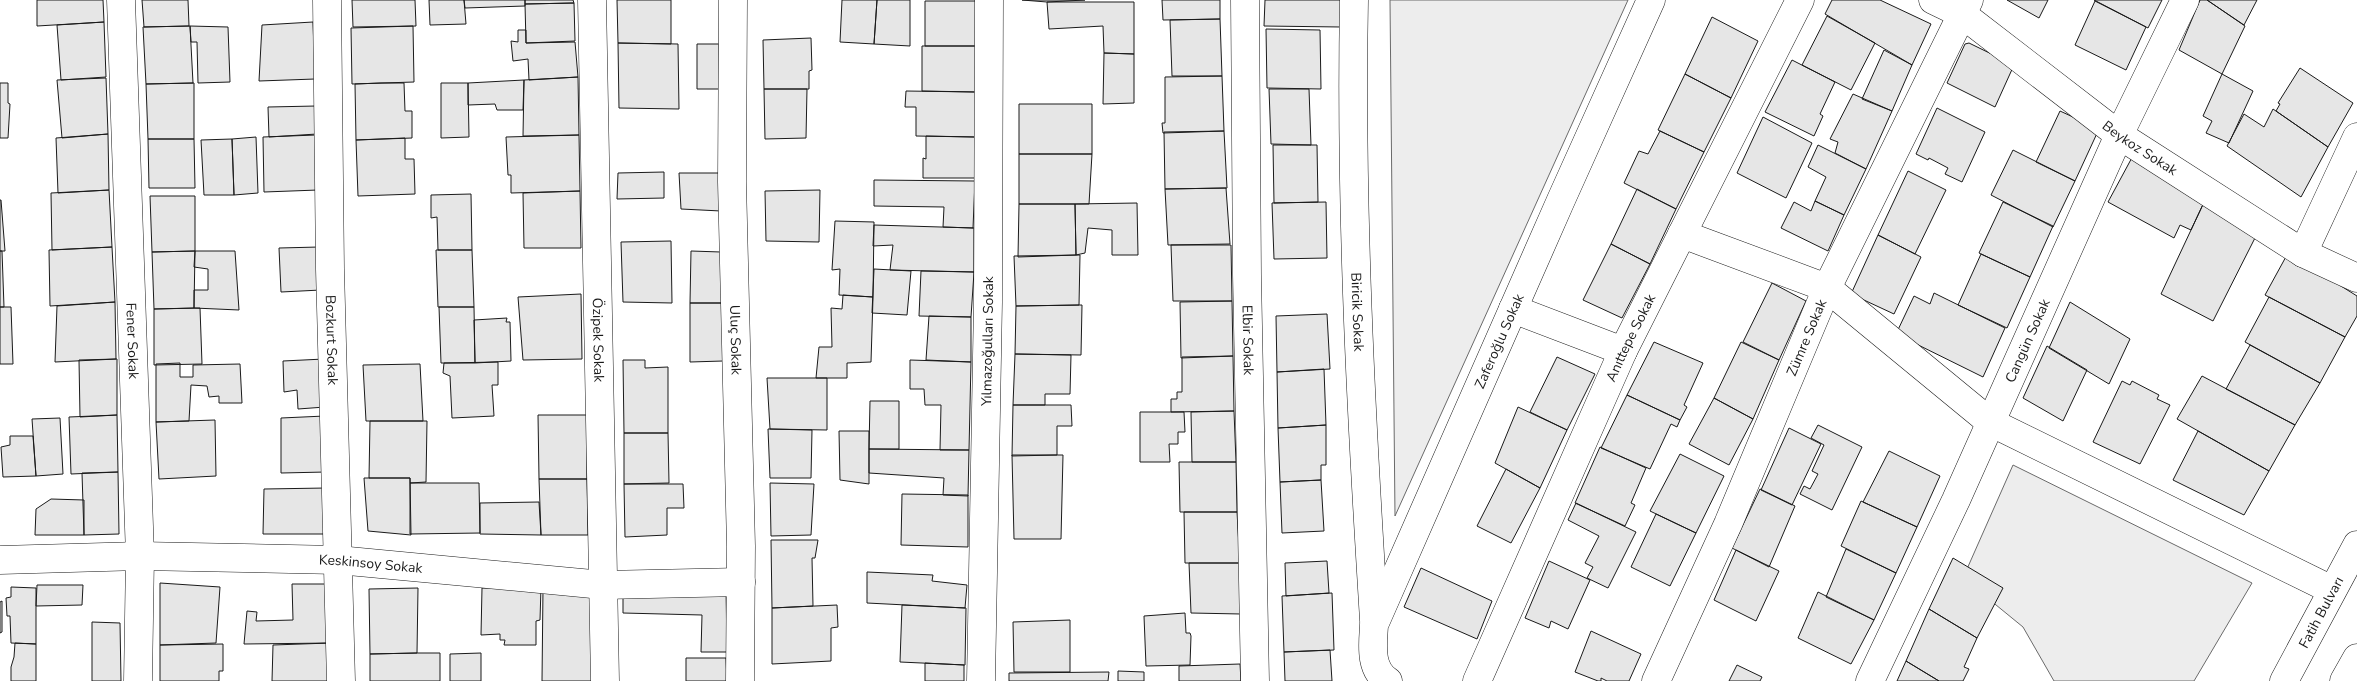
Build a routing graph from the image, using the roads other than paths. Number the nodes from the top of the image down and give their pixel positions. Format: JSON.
{"nodes":[{"id":1,"x":121,"y":0,"type":"edge"},
{"id":2,"x":327,"y":0,"type":"edge"},
{"id":3,"x":592,"y":0,"type":"edge"},
{"id":4,"x":732,"y":0,"type":"edge"},
{"id":5,"x":989,"y":0,"type":"edge"},
{"id":6,"x":1245,"y":0,"type":"edge"},
{"id":7,"x":1354,"y":0,"type":"edge"},
{"id":8,"x":1651,"y":0,"type":"edge"},
{"id":9,"x":1800,"y":0,"type":"edge"},
{"id":10,"x":1934,"y":0,"type":"edge"},
{"id":11,"x":2184,"y":0,"type":"edge"},
{"id":12,"x":1966,"y":7,"type":"edge"},
{"id":13,"x":2119,"y":135,"type":"junction"},
{"id":14,"x":2357,"y":137,"type":"edge"},
{"id":15,"x":1682,"y":234,"type":"junction"},
{"id":16,"x":2303,"y":253,"type":"junction"},
{"id":17,"x":2357,"y":278,"type":"edge"},
{"id":18,"x":1827,"y":288,"type":"junction"},
{"id":19,"x":1513,"y":309,"type":"junction"},
{"id":20,"x":1623,"y":351,"type":"junction"},
{"id":21,"x":1990,"y":422,"type":"junction"},
{"id":22,"x":2357,"y":545,"type":"edge"},
{"id":23,"x":140,"y":556,"type":"junction"},
{"id":24,"x":0,"y":560,"type":"edge"},
{"id":25,"x":338,"y":560,"type":"junction"},
{"id":26,"x":741,"y":582,"type":"junction"},
{"id":27,"x":603,"y":585,"type":"junction"},
{"id":28,"x":2332,"y":590,"type":"junction"},
{"id":29,"x":1374,"y":625,"type":"junction"},
{"id":30,"x":2357,"y":658,"type":"edge"},
{"id":31,"x":138,"y":681,"type":"edge"},
{"id":32,"x":341,"y":681,"type":"edge"},
{"id":33,"x":605,"y":681,"type":"edge"},
{"id":34,"x":740,"y":681,"type":"edge"},
{"id":35,"x":981,"y":681,"type":"edge"},
{"id":36,"x":1255,"y":681,"type":"edge"},
{"id":37,"x":1388,"y":681,"type":"edge"},
{"id":38,"x":1477,"y":681,"type":"edge"},
{"id":39,"x":1656,"y":681,"type":"edge"},
{"id":40,"x":1870,"y":681,"type":"edge"},
{"id":41,"x":2284,"y":681,"type":"edge"},
{"id":42,"x":2344,"y":681,"type":"edge"}],
"edges":[{"from":1,"to":23,"type":"street","name":"Fener Sokak"},
{"from":2,"to":25,"type":"street","name":"Bozkurt Sokak"},
{"from":3,"to":27,"type":"street","name":"Özipek Sokak"},
{"from":4,"to":26,"type":"street","name":"Uluç Sokak"},
{"from":5,"to":35,"type":"street","name":"Yılmazoğulları Sokak"},
{"from":6,"to":36,"type":"street","name":"Elbir Sokak"},
{"from":7,"to":29,"type":"street","name":"Biricik Sokak"},
{"from":8,"to":19,"type":"street","name":"Zaferoğlu Sokak"},
{"from":9,"to":15,"type":"street","name":"Anıttepe Sokak"},
{"from":10,"to":12,"type":"street","name":"Beykoz Sokak"},
{"from":11,"to":13,"type":"street","name":"Cangün Sokak"},
{"from":12,"to":13,"type":"street","name":"Beykoz Sokak"},
{"from":12,"to":18,"type":"street","name":"Zümre Sokak"},
{"from":13,"to":16,"type":"street","name":"Beykoz Sokak"},
{"from":13,"to":21,"type":"street","name":"Cangün Sokak"},
{"from":14,"to":16,"type":"street"},
{"from":15,"to":18,"type":"street"},
{"from":15,"to":20,"type":"street","name":"Anıttepe Sokak"},
{"from":16,"to":17,"type":"street","name":"Beykoz Sokak"},
{"from":18,"to":21,"type":"street"},
{"from":18,"to":39,"type":"street","name":"Zümre Sokak"},
{"from":19,"to":20,"type":"street"},
{"from":19,"to":29,"type":"street","name":"Zaferoğlu Sokak"},
{"from":20,"to":38,"type":"street","name":"Anıttepe Sokak"},
{"from":21,"to":28,"type":"street"},
{"from":21,"to":40,"type":"street","name":"Cangün Sokak"},
{"from":22,"to":28,"type":"street","name":"Fatih Bulvarı"},
{"from":23,"to":24,"type":"street","name":"Keskinsoy Sokak"},
{"from":23,"to":25,"type":"street","name":"Keskinsoy Sokak"},
{"from":23,"to":31,"type":"street","name":"Fener Sokak"},
{"from":25,"to":27,"type":"street","name":"Keskinsoy Sokak"},
{"from":25,"to":32,"type":"street","name":"Bozkurt Sokak"},
{"from":26,"to":27,"type":"street","name":"Keskinsoy Sokak"},
{"from":26,"to":34,"type":"street","name":"Uluç Sokak"},
{"from":27,"to":33,"type":"street","name":"Özipek Sokak"},
{"from":28,"to":41,"type":"street","name":"Fatih Bulvarı"},
{"from":29,"to":37,"type":"street","name":"Zaferoğlu Sokak"},
{"from":30,"to":42,"type":"street"}]}
